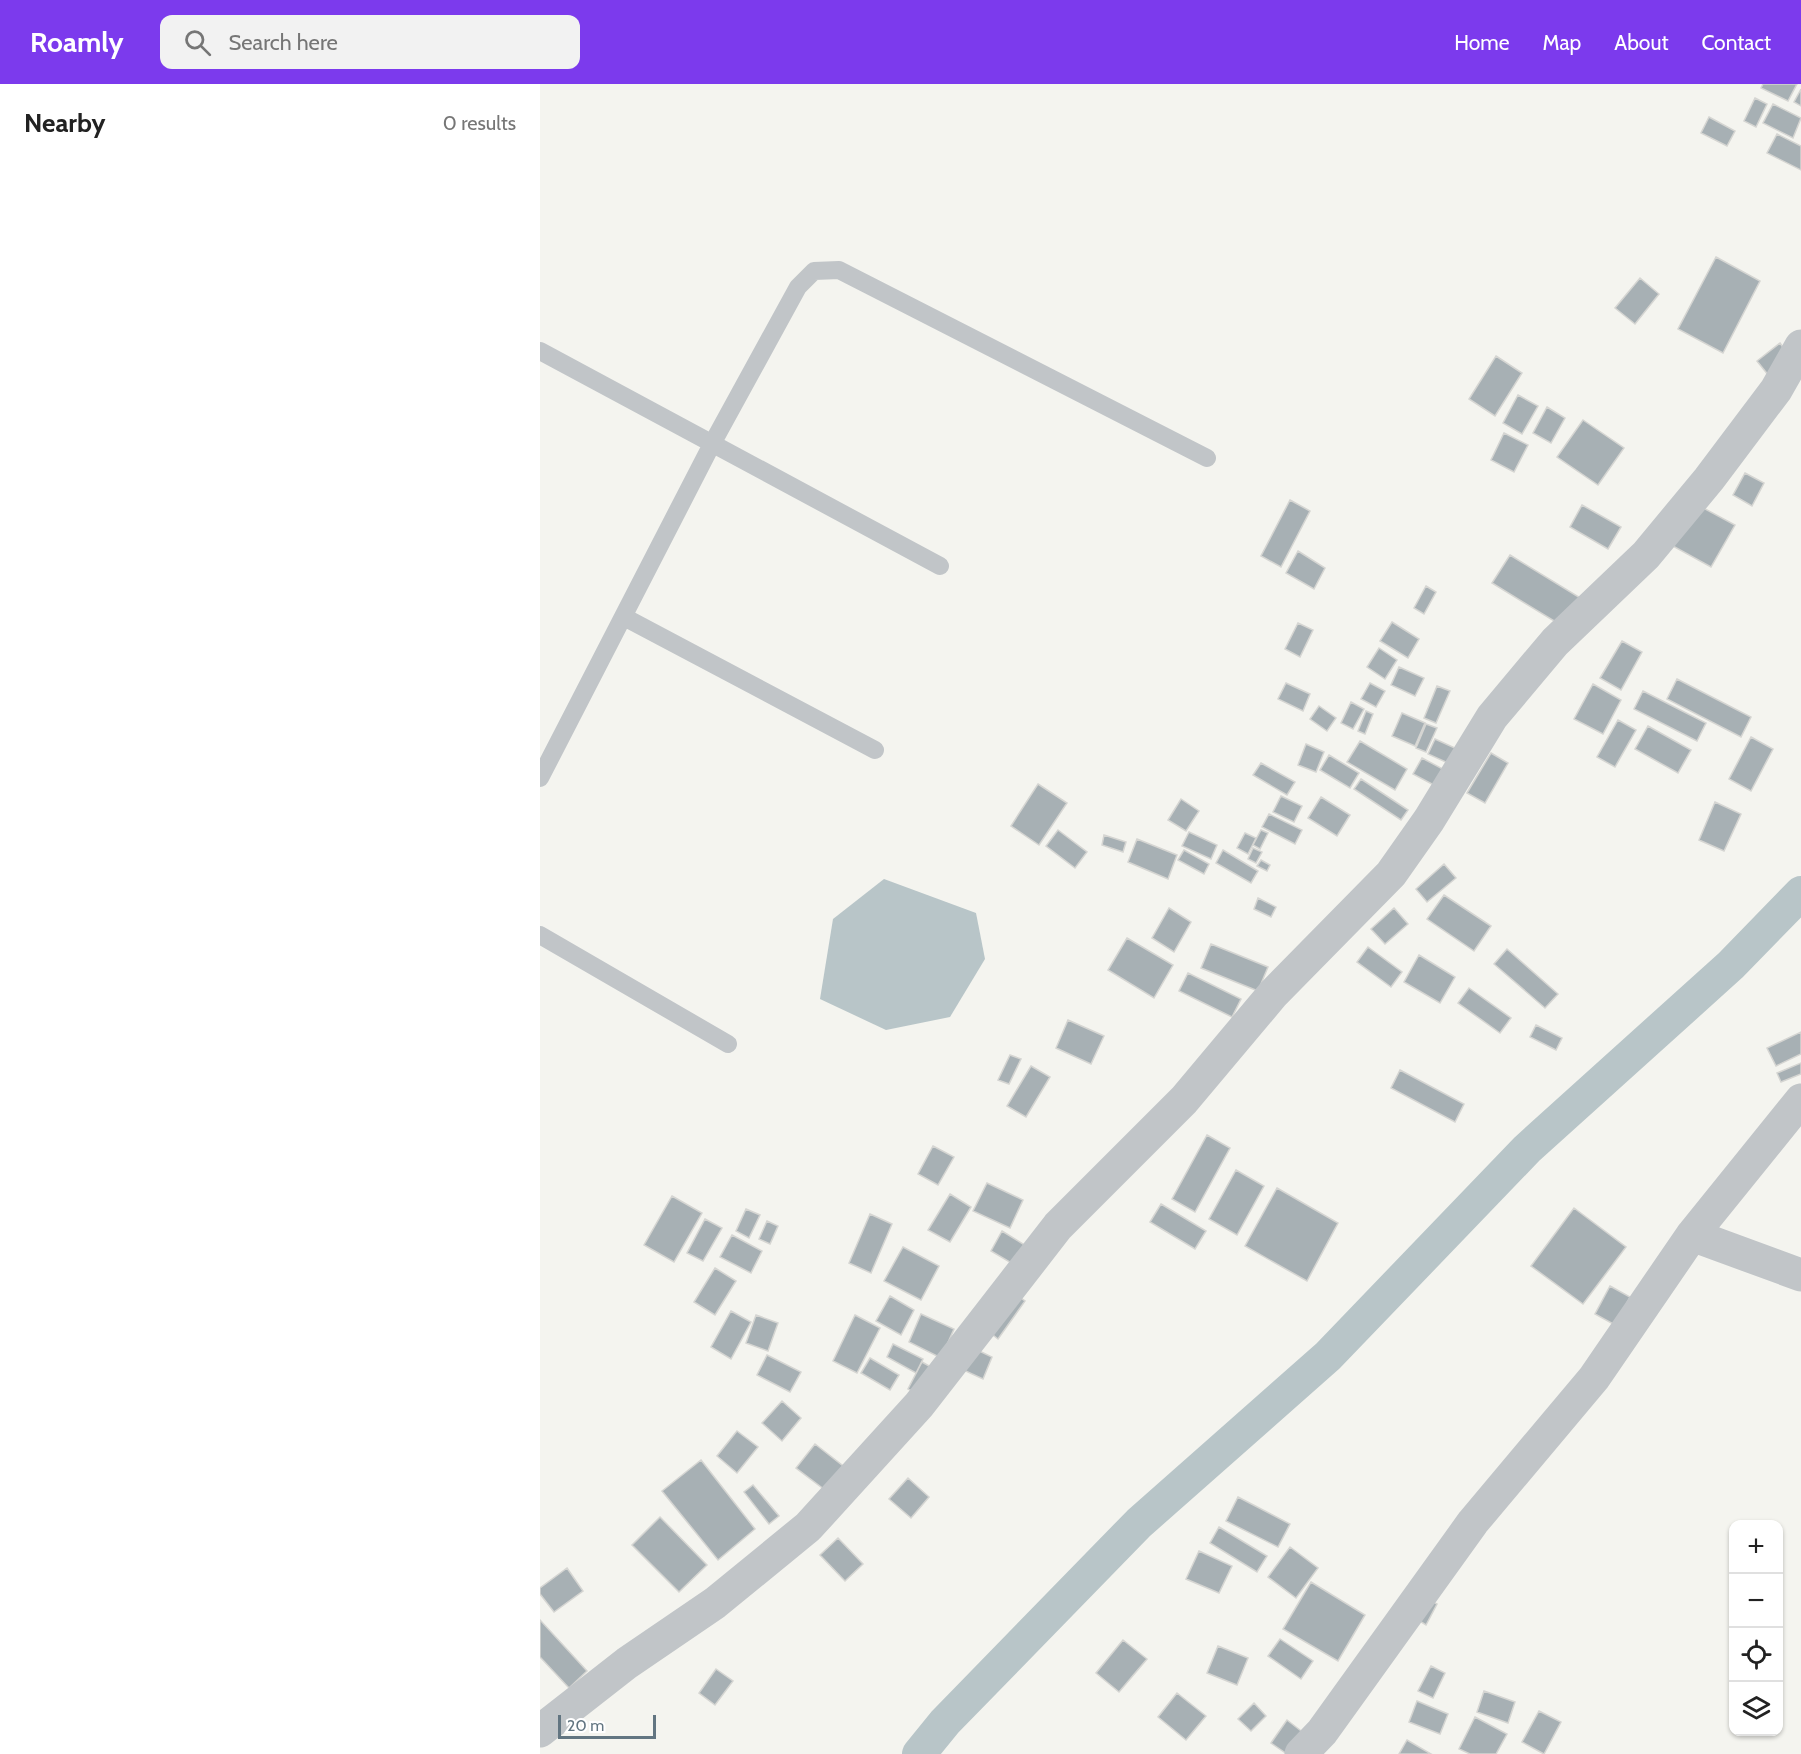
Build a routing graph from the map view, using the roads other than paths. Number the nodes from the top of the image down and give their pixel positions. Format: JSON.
{"nodes":[{"id":1,"x":1801,"y":346,"type":"edge"},
{"id":2,"x":540,"y":351,"type":"edge"},
{"id":3,"x":712,"y":444,"type":"junction"},
{"id":4,"x":1208,"y":458,"type":"dead end"},
{"id":5,"x":940,"y":566,"type":"dead end"},
{"id":6,"x":624,"y":617,"type":"junction"},
{"id":7,"x":875,"y":750,"type":"dead end"},
{"id":8,"x":540,"y":778,"type":"edge"},
{"id":9,"x":540,"y":935,"type":"edge"},
{"id":10,"x":728,"y":1044,"type":"dead end"},
{"id":11,"x":1801,"y":1100,"type":"edge"},
{"id":12,"x":1692,"y":1235,"type":"junction"},
{"id":13,"x":1801,"y":1275,"type":"edge"},
{"id":14,"x":540,"y":1731,"type":"edge"},
{"id":15,"x":1301,"y":1754,"type":"edge"}],
"edges":[{"from":1,"to":14,"type":"street"},
{"from":2,"to":3,"type":"lane"},
{"from":3,"to":4,"type":"lane"},
{"from":3,"to":5,"type":"lane"},
{"from":3,"to":6,"type":"lane"},
{"from":6,"to":7,"type":"lane"},
{"from":6,"to":8,"type":"lane"},
{"from":9,"to":10,"type":"lane"},
{"from":11,"to":12,"type":"street"},
{"from":12,"to":13,"type":"street"},
{"from":12,"to":15,"type":"street"}]}
